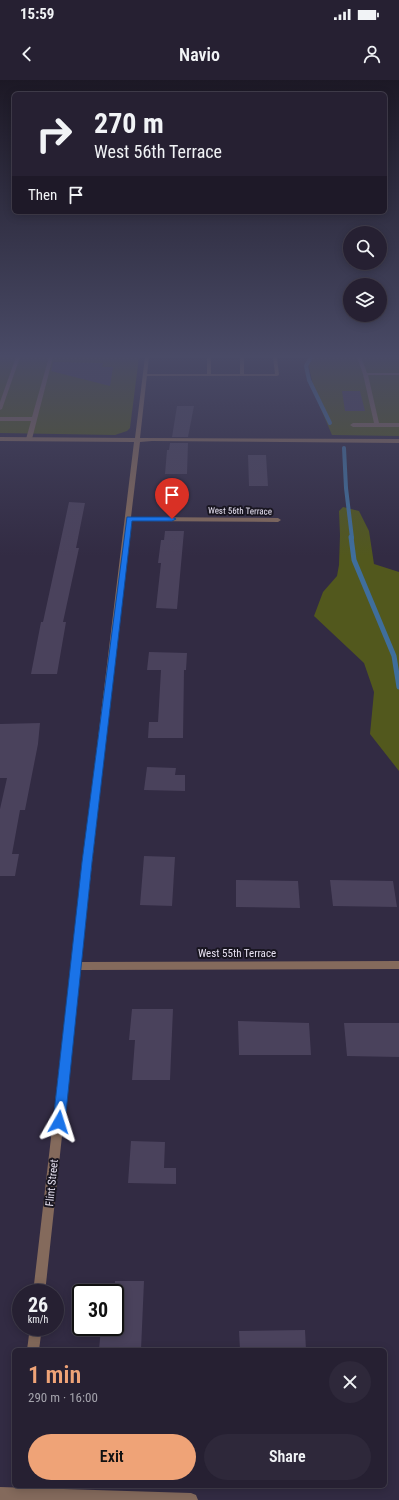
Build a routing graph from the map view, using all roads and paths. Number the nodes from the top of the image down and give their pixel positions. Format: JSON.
{"nodes":[{"id":1,"x":33,"y":423,"type":"edge"},
{"id":2,"x":141,"y":423,"type":"edge"},
{"id":3,"x":353,"y":425,"type":"dead end"},
{"id":4,"x":377,"y":425,"type":"joint"},
{"id":5,"x":399,"y":425,"type":"edge"},
{"id":6,"x":0,"y":439,"type":"edge"},
{"id":7,"x":29,"y":439,"type":"junction"},
{"id":8,"x":139,"y":440,"type":"junction"},
{"id":9,"x":399,"y":441,"type":"edge"},
{"id":10,"x":129,"y":519,"type":"junction"},
{"id":11,"x":278,"y":520,"type":"dead end"},
{"id":12,"x":399,"y":965,"type":"edge"},
{"id":13,"x":76,"y":966,"type":"junction"},
{"id":14,"x":40,"y":1284,"type":"edge"},
{"id":15,"x":35,"y":1336,"type":"edge"},
{"id":16,"x":33,"y":1348,"type":"edge"},
{"id":17,"x":17,"y":1490,"type":"edge"},
{"id":18,"x":0,"y":1494,"type":"edge"},
{"id":19,"x":191,"y":1500,"type":"edge"}],
"edges":[{"from":1,"to":7,"type":"street"},
{"from":2,"to":8,"type":"street","name":"Flint Street"},
{"from":3,"to":4,"type":"street"},
{"from":4,"to":5,"type":"street"},
{"from":6,"to":7,"type":"street"},
{"from":7,"to":8,"type":"street"},
{"from":8,"to":9,"type":"street"},
{"from":8,"to":10,"type":"street","name":"Flint Street"},
{"from":10,"to":11,"type":"street","name":"West 56th Terrace"},
{"from":10,"to":13,"type":"street","name":"Flint Street"},
{"from":12,"to":13,"type":"street","name":"West 55th Terrace"},
{"from":13,"to":14,"type":"street","name":"Flint Street"},
{"from":15,"to":16,"type":"street"},
{"from":17,"to":18,"type":"street"},
{"from":17,"to":19,"type":"street"}]}
